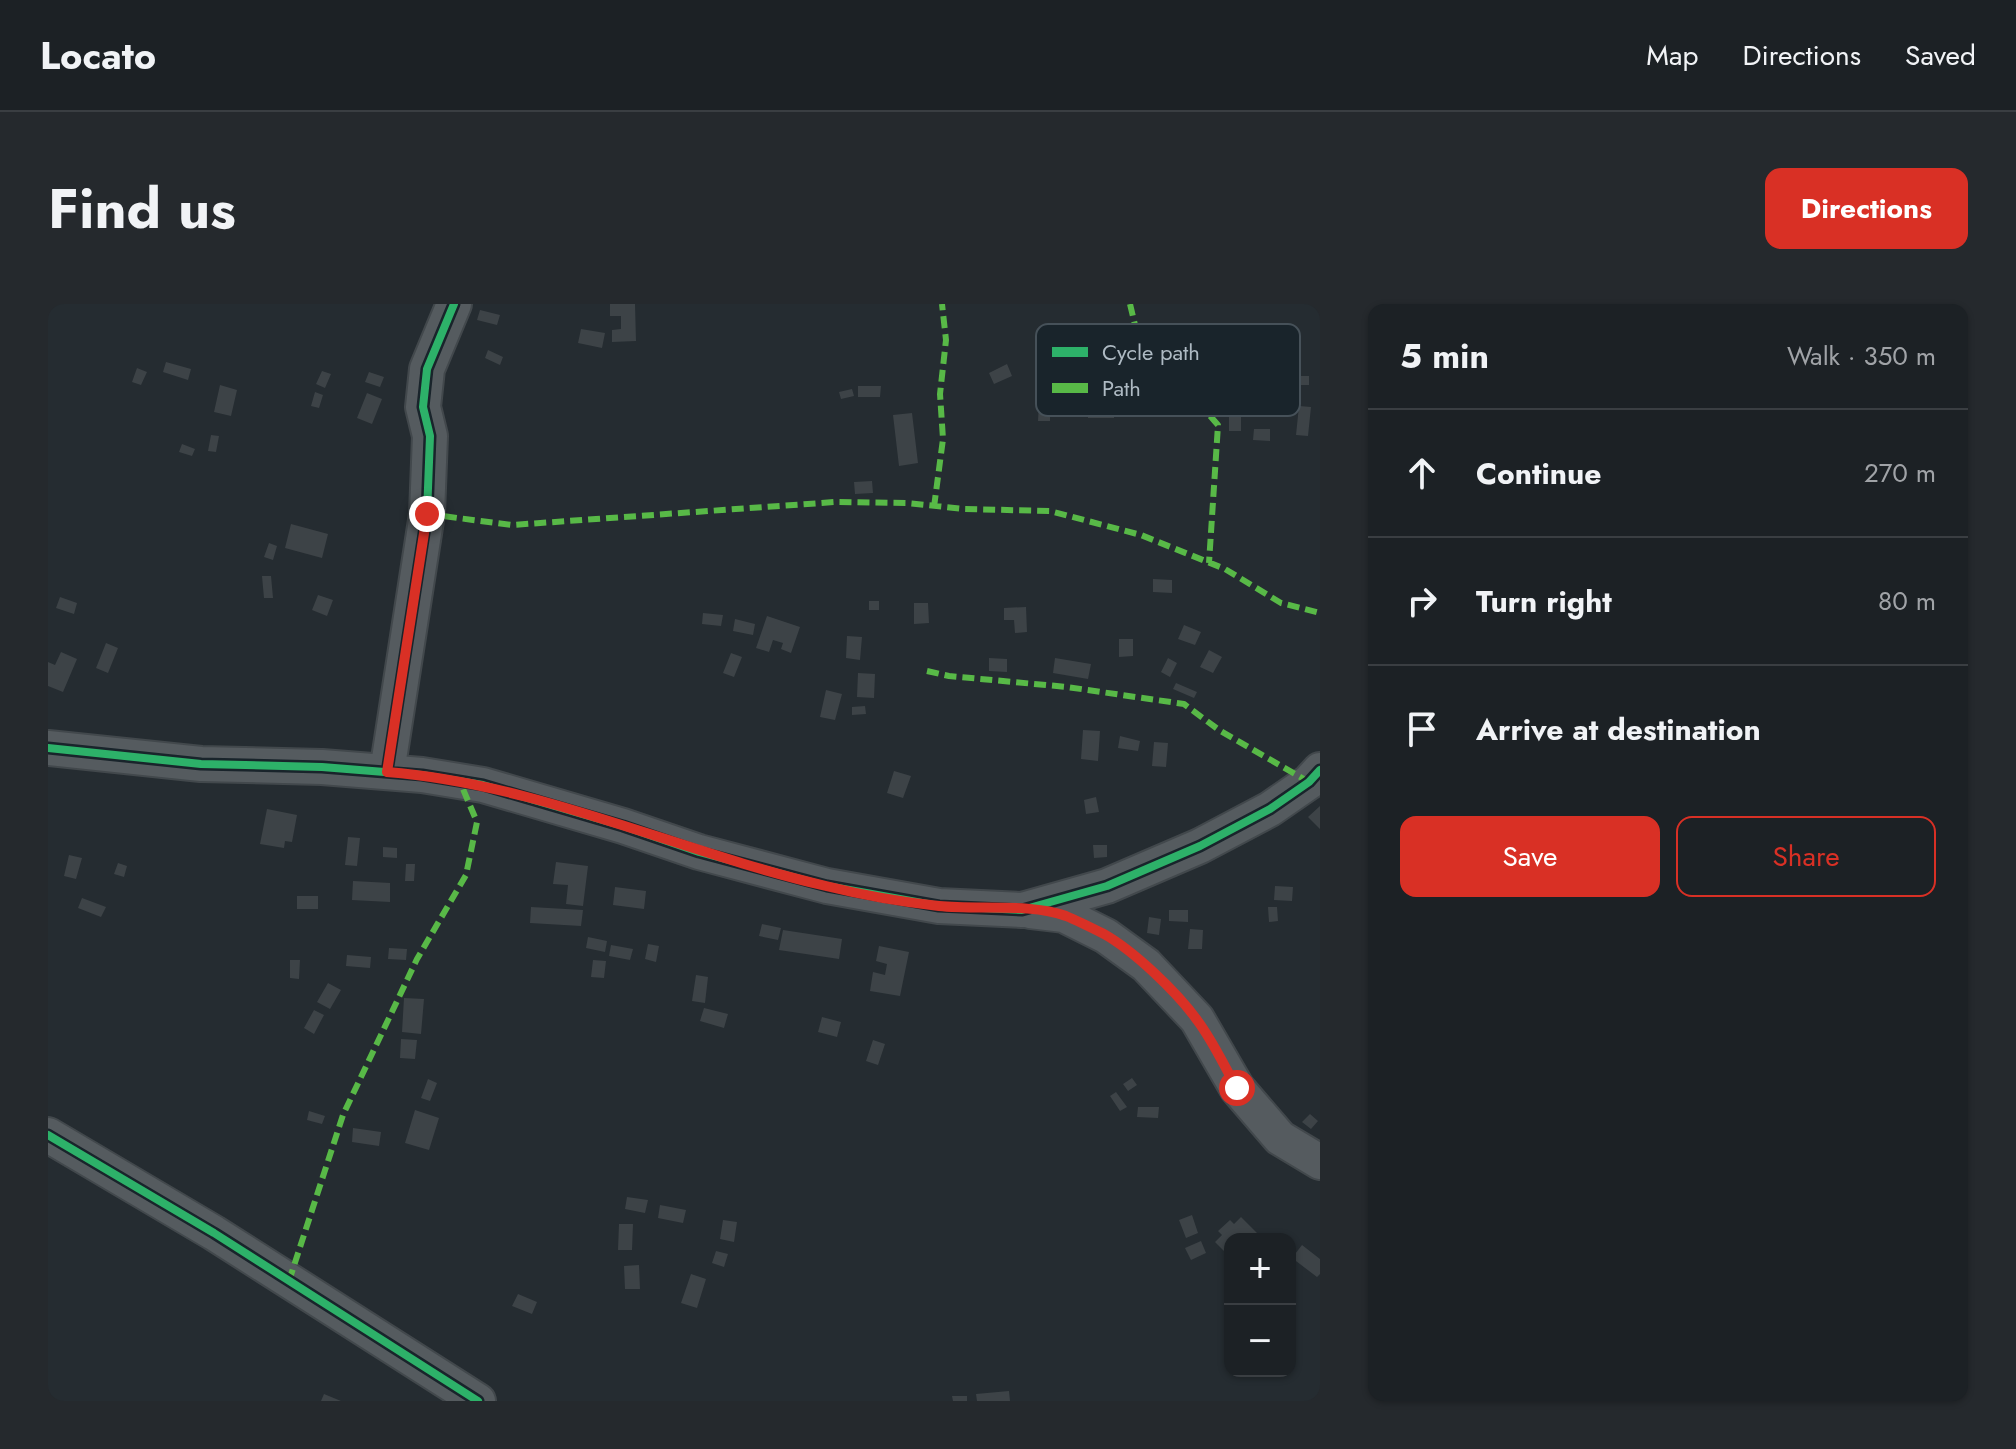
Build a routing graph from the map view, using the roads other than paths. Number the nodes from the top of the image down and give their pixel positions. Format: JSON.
{"nodes":[{"id":1,"x":454,"y":304,"type":"edge"},
{"id":2,"x":48,"y":748,"type":"edge"},
{"id":3,"x":1320,"y":770,"type":"edge"},
{"id":4,"x":387,"y":772,"type":"junction"},
{"id":5,"x":1022,"y":910,"type":"junction"},
{"id":6,"x":48,"y":1135,"type":"edge"},
{"id":7,"x":1320,"y":1162,"type":"edge"},
{"id":8,"x":478,"y":1401,"type":"edge"}],
"edges":[{"from":1,"to":4,"type":"street"},
{"from":2,"to":4,"type":"street"},
{"from":3,"to":5,"type":"street"},
{"from":4,"to":5,"type":"street"},
{"from":5,"to":7,"type":"street"},
{"from":6,"to":8,"type":"street"}]}
